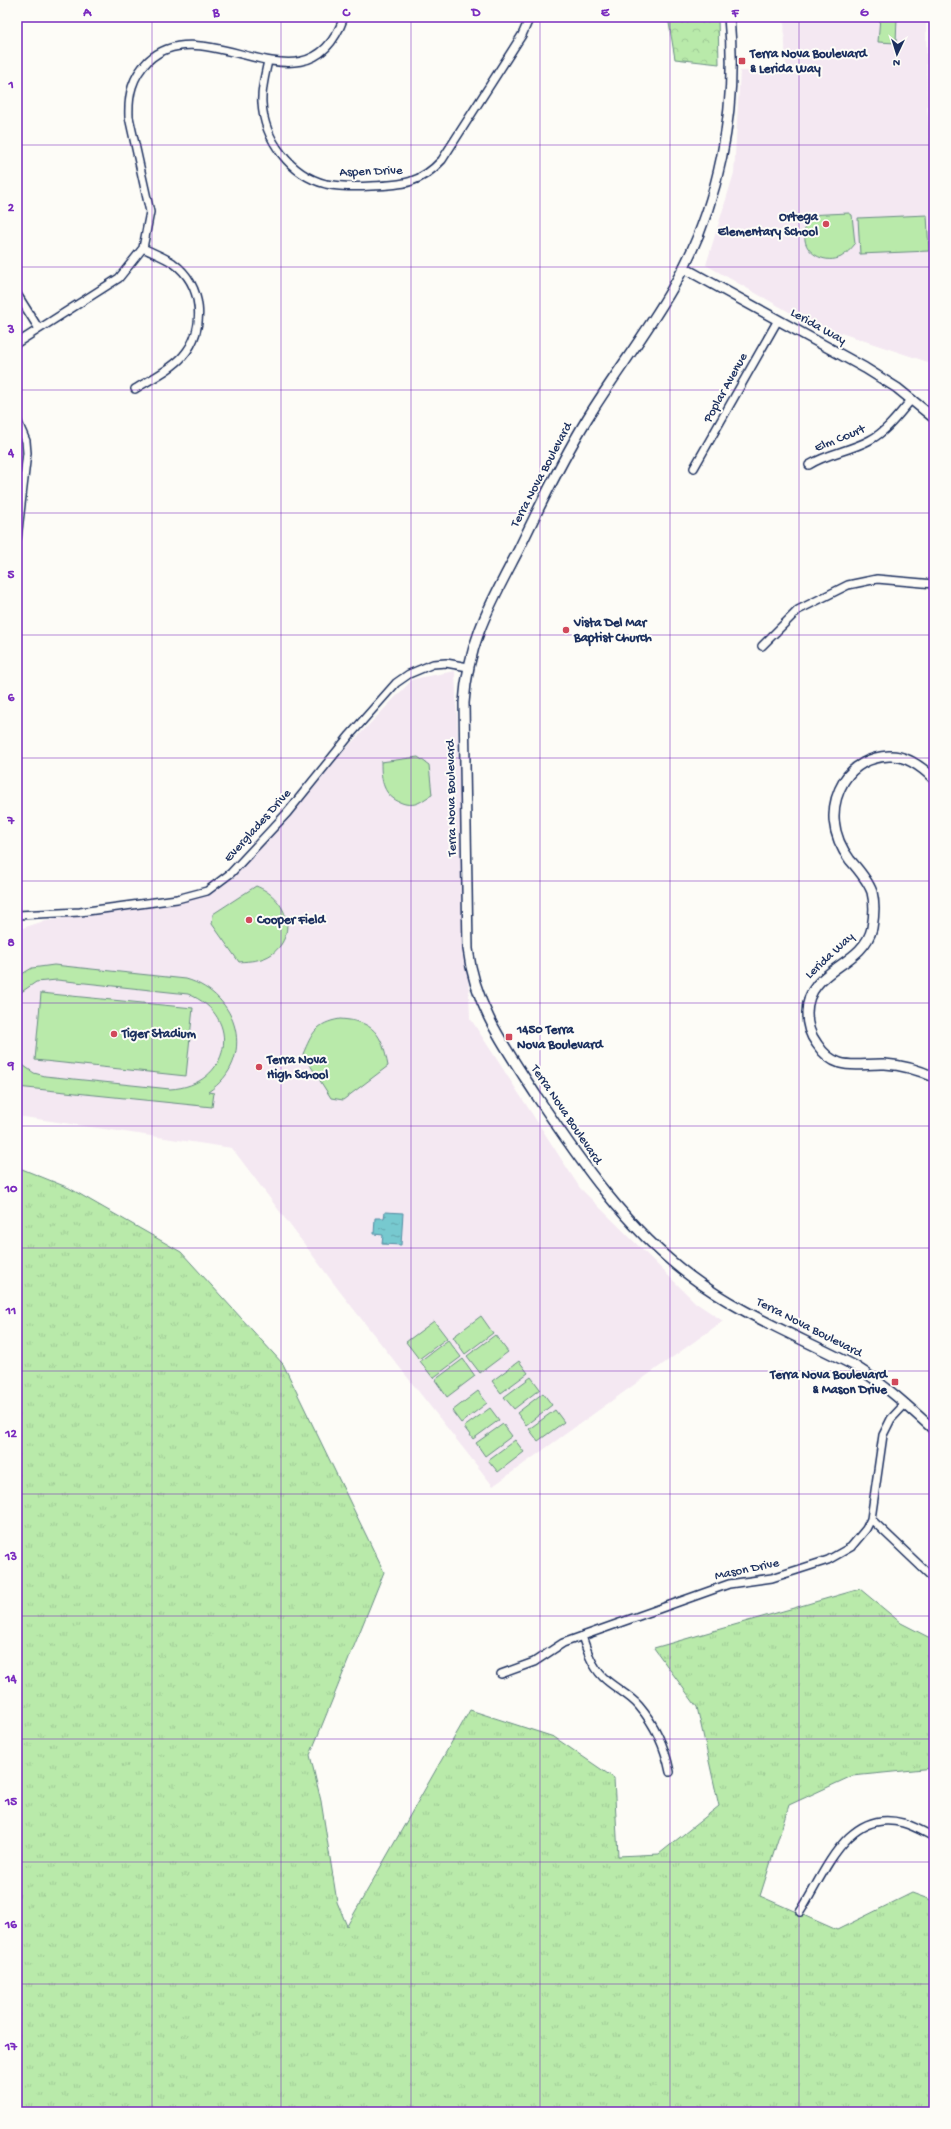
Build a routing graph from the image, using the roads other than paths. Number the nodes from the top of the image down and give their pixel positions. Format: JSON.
{"nodes":[{"id":1,"x":344,"y":17,"type":"edge"},
{"id":2,"x":530,"y":17,"type":"edge"},
{"id":3,"x":730,"y":17,"type":"edge"},
{"id":4,"x":268,"y":61,"type":"junction"},
{"id":5,"x":143,"y":248,"type":"junction"},
{"id":6,"x":684,"y":268,"type":"junction"},
{"id":7,"x":17,"y":294,"type":"edge"},
{"id":8,"x":778,"y":320,"type":"junction"},
{"id":9,"x":39,"y":329,"type":"junction"},
{"id":10,"x":17,"y":343,"type":"edge"},
{"id":11,"x":135,"y":389,"type":"dead end"},
{"id":12,"x":912,"y":399,"type":"junction"},
{"id":13,"x":934,"y":418,"type":"edge"},
{"id":14,"x":17,"y":420,"type":"edge"},
{"id":15,"x":809,"y":465,"type":"dead end"},
{"id":16,"x":694,"y":468,"type":"dead end"},
{"id":17,"x":17,"y":539,"type":"edge"},
{"id":18,"x":934,"y":584,"type":"edge"},
{"id":19,"x":762,"y":646,"type":"dead end"},
{"id":20,"x":468,"y":667,"type":"junction"},
{"id":21,"x":934,"y":779,"type":"edge"},
{"id":22,"x":17,"y":915,"type":"edge"},
{"id":23,"x":934,"y":1077,"type":"edge"},
{"id":24,"x":905,"y":1404,"type":"junction"},
{"id":25,"x":934,"y":1430,"type":"edge"},
{"id":26,"x":871,"y":1519,"type":"junction"},
{"id":27,"x":934,"y":1579,"type":"edge"},
{"id":28,"x":582,"y":1636,"type":"junction"},
{"id":29,"x":501,"y":1674,"type":"dead end"},
{"id":30,"x":670,"y":1772,"type":"dead end"},
{"id":31,"x":934,"y":1837,"type":"edge"},
{"id":32,"x":800,"y":1912,"type":"dead end"}],
"edges":[{"from":1,"to":4,"type":"street"},
{"from":2,"to":4,"type":"street","name":"Aspen Drive"},
{"from":3,"to":6,"type":"street","name":"Terra Nova Boulevard"},
{"from":4,"to":5,"type":"street"},
{"from":5,"to":9,"type":"street"},
{"from":5,"to":11,"type":"street"},
{"from":6,"to":8,"type":"street","name":"Lerida Way"},
{"from":6,"to":20,"type":"street","name":"Terra Nova Boulevard"},
{"from":7,"to":9,"type":"street"},
{"from":8,"to":12,"type":"street","name":"Lerida Way"},
{"from":8,"to":16,"type":"street","name":"Poplar Avenue"},
{"from":9,"to":10,"type":"street"},
{"from":12,"to":13,"type":"street","name":"Lerida Way"},
{"from":12,"to":15,"type":"street","name":"Elm Court"},
{"from":14,"to":17,"type":"street"},
{"from":18,"to":19,"type":"street"},
{"from":20,"to":22,"type":"street","name":"Everglades Drive"},
{"from":20,"to":24,"type":"street","name":"Terra Nova Boulevard"},
{"from":21,"to":23,"type":"street","name":"Lerida Way"},
{"from":24,"to":25,"type":"street","name":"Terra Nova Boulevard"},
{"from":24,"to":26,"type":"street","name":"Mason Drive"},
{"from":26,"to":27,"type":"street"},
{"from":26,"to":28,"type":"street","name":"Mason Drive"},
{"from":28,"to":29,"type":"street","name":"Mason Drive"},
{"from":28,"to":30,"type":"street"},
{"from":31,"to":32,"type":"street"}]}
